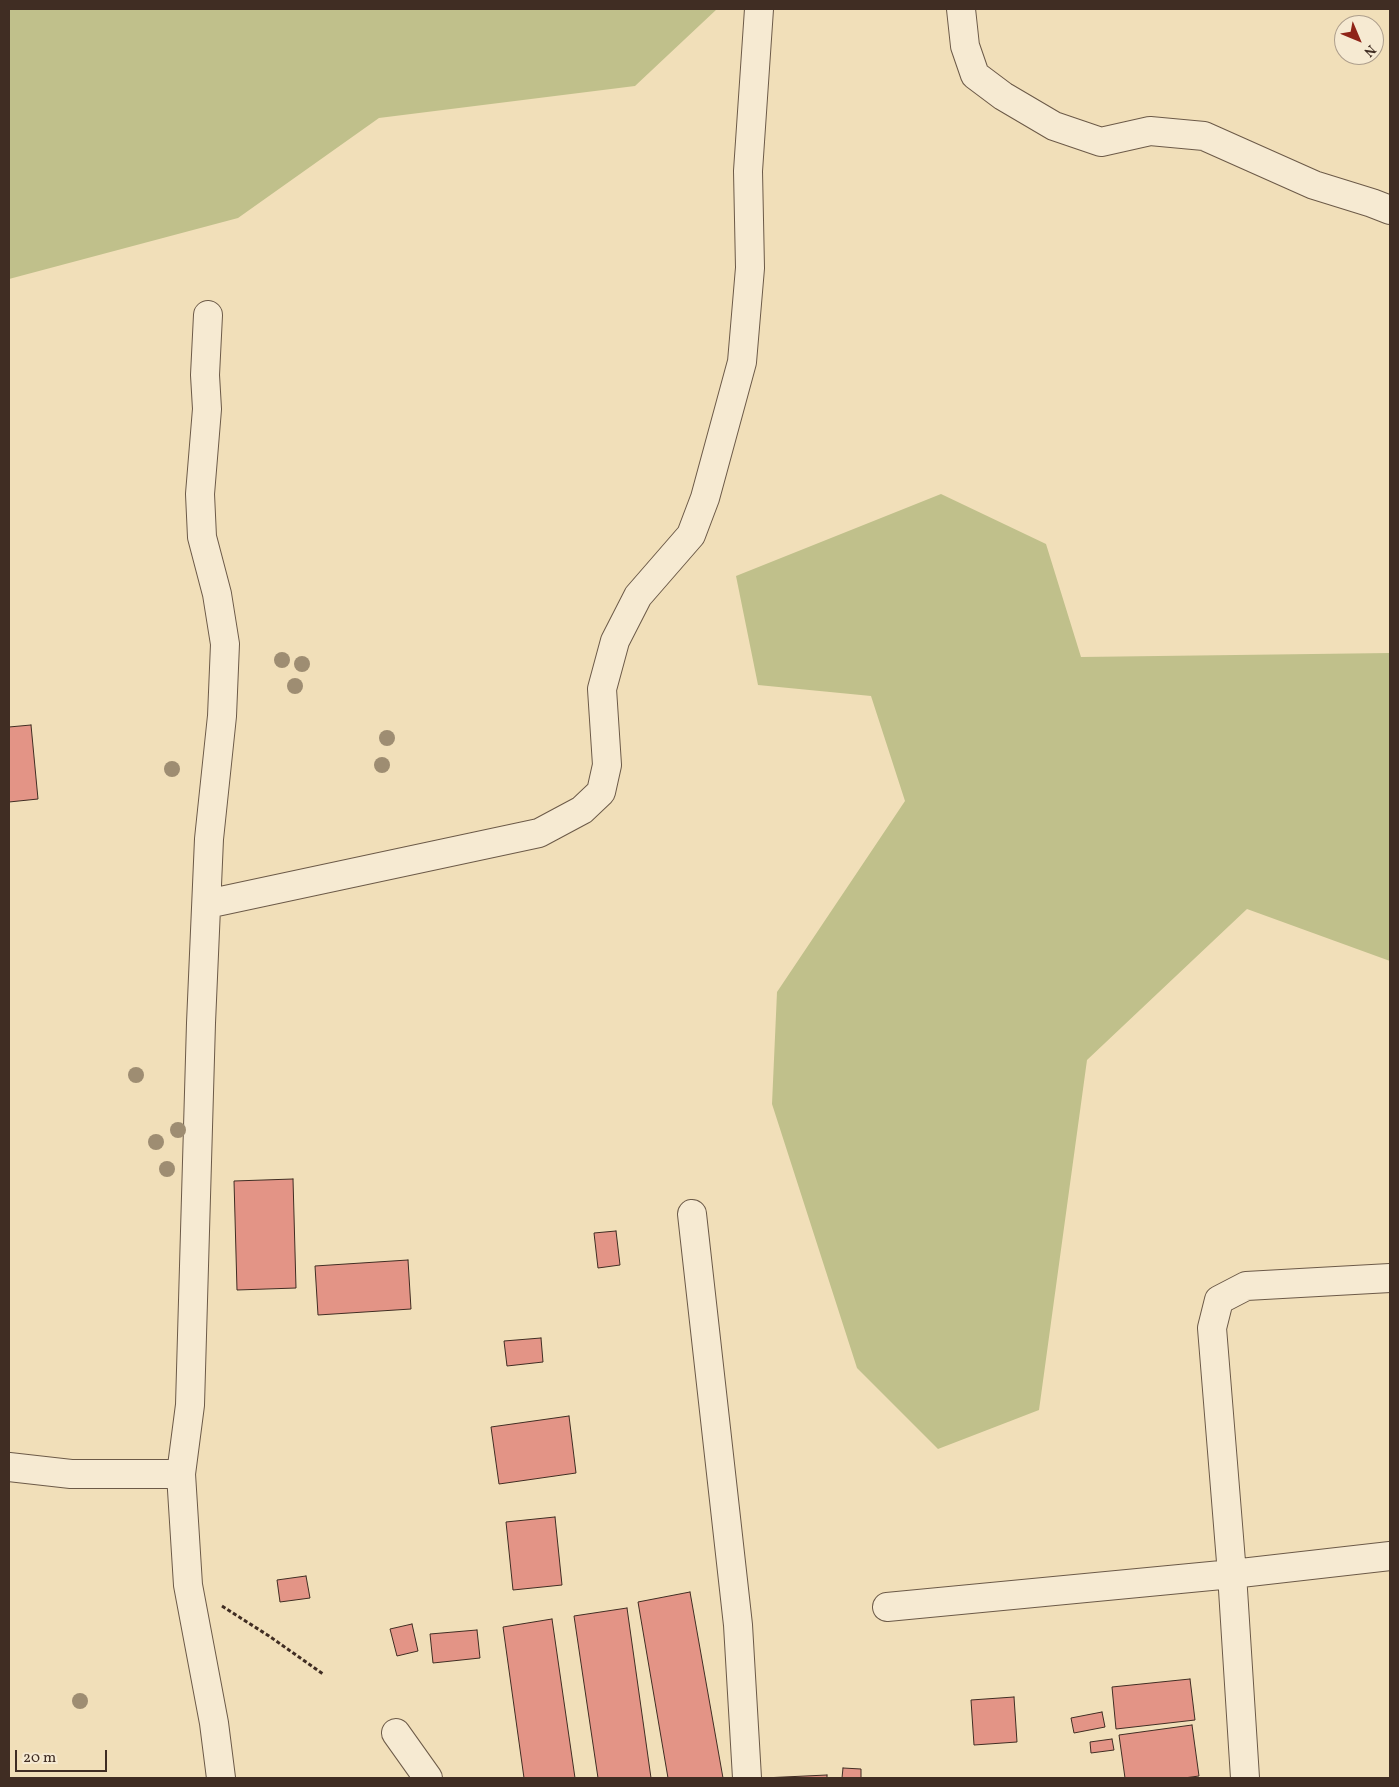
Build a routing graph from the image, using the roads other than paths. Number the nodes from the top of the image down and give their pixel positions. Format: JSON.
{"nodes":[{"id":1,"x":759,"y":9,"type":"edge"},
{"id":2,"x":961,"y":9,"type":"edge"},
{"id":3,"x":1390,"y":210,"type":"edge"},
{"id":4,"x":208,"y":315,"type":"dead end"},
{"id":5,"x":207,"y":904,"type":"junction"},
{"id":6,"x":692,"y":1214,"type":"dead end"},
{"id":7,"x":1390,"y":1278,"type":"edge"},
{"id":8,"x":9,"y":1467,"type":"edge"},
{"id":9,"x":181,"y":1474,"type":"junction"},
{"id":10,"x":1390,"y":1556,"type":"edge"},
{"id":11,"x":1232,"y":1574,"type":"junction"},
{"id":12,"x":887,"y":1607,"type":"dead end"},
{"id":13,"x":396,"y":1733,"type":"dead end"},
{"id":14,"x":221,"y":1778,"type":"edge"},
{"id":15,"x":428,"y":1778,"type":"edge"},
{"id":16,"x":747,"y":1778,"type":"edge"},
{"id":17,"x":1245,"y":1778,"type":"edge"}],
"edges":[{"from":1,"to":5,"type":"street"},
{"from":2,"to":3,"type":"street"},
{"from":4,"to":5,"type":"street"},
{"from":5,"to":9,"type":"street"},
{"from":6,"to":16,"type":"street"},
{"from":7,"to":11,"type":"street"},
{"from":8,"to":9,"type":"street"},
{"from":9,"to":14,"type":"street"},
{"from":10,"to":11,"type":"street"},
{"from":11,"to":12,"type":"street"},
{"from":11,"to":17,"type":"street"},
{"from":13,"to":15,"type":"street"}]}
